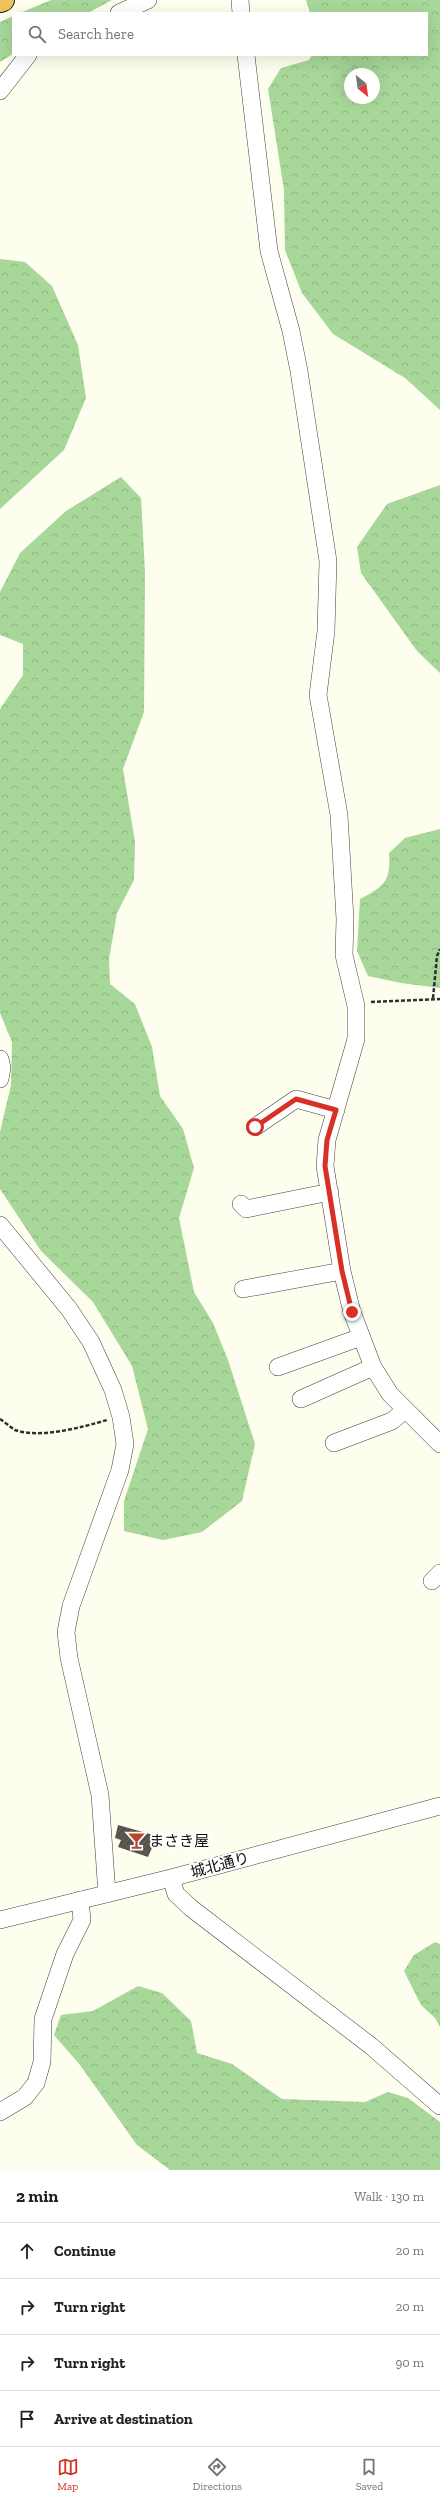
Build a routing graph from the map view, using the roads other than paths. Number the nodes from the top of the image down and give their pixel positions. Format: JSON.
{"nodes":[{"id":1,"x":3,"y":0,"type":"edge"},
{"id":2,"x":148,"y":0,"type":"edge"},
{"id":3,"x":240,"y":0,"type":"edge"},
{"id":4,"x":0,"y":1,"type":"edge"},
{"id":5,"x":121,"y":12,"type":"edge"},
{"id":6,"x":241,"y":12,"type":"edge"},
{"id":7,"x":27,"y":56,"type":"edge"},
{"id":8,"x":246,"y":56,"type":"edge"},
{"id":9,"x":0,"y":91,"type":"edge"},
{"id":10,"x":0,"y":1059,"type":"edge"},
{"id":11,"x":0,"y":1079,"type":"edge"},
{"id":12,"x":336,"y":1110,"type":"junction"},
{"id":13,"x":255,"y":1127,"type":"dead end"},
{"id":14,"x":330,"y":1192,"type":"junction"},
{"id":15,"x":241,"y":1204,"type":"dead end"},
{"id":16,"x":0,"y":1225,"type":"edge"},
{"id":17,"x":342,"y":1271,"type":"junction"},
{"id":18,"x":243,"y":1289,"type":"dead end"},
{"id":19,"x":361,"y":1337,"type":"junction"},
{"id":20,"x":278,"y":1367,"type":"dead end"},
{"id":21,"x":373,"y":1368,"type":"junction"},
{"id":22,"x":301,"y":1399,"type":"dead end"},
{"id":23,"x":406,"y":1410,"type":"junction"},
{"id":24,"x":334,"y":1443,"type":"dead end"},
{"id":25,"x":440,"y":1444,"type":"edge"},
{"id":26,"x":440,"y":1806,"type":"edge"},
{"id":27,"x":171,"y":1878,"type":"junction"},
{"id":28,"x":107,"y":1894,"type":"junction"},
{"id":29,"x":80,"y":1900,"type":"junction"},
{"id":30,"x":0,"y":1920,"type":"edge"},
{"id":31,"x":440,"y":2106,"type":"edge"},
{"id":32,"x":0,"y":2112,"type":"edge"}],
"edges":[{"from":1,"to":4,"type":"highway"},
{"from":2,"to":5,"type":"street"},
{"from":3,"to":6,"type":"street"},
{"from":7,"to":9,"type":"street"},
{"from":8,"to":12,"type":"street"},
{"from":10,"to":11,"type":"street"},
{"from":12,"to":13,"type":"street"},
{"from":12,"to":14,"type":"street"},
{"from":14,"to":15,"type":"street"},
{"from":14,"to":17,"type":"street"},
{"from":16,"to":28,"type":"street"},
{"from":17,"to":18,"type":"street"},
{"from":17,"to":19,"type":"street"},
{"from":19,"to":20,"type":"street"},
{"from":19,"to":21,"type":"street"},
{"from":21,"to":22,"type":"street"},
{"from":21,"to":23,"type":"street"},
{"from":23,"to":24,"type":"street"},
{"from":23,"to":25,"type":"street"},
{"from":26,"to":27,"type":"street","name":"城北通り"},
{"from":27,"to":28,"type":"street","name":"城北通り"},
{"from":27,"to":31,"type":"street"},
{"from":28,"to":29,"type":"street","name":"城北通り"},
{"from":29,"to":30,"type":"street","name":"城北通り"},
{"from":29,"to":32,"type":"street"}]}
